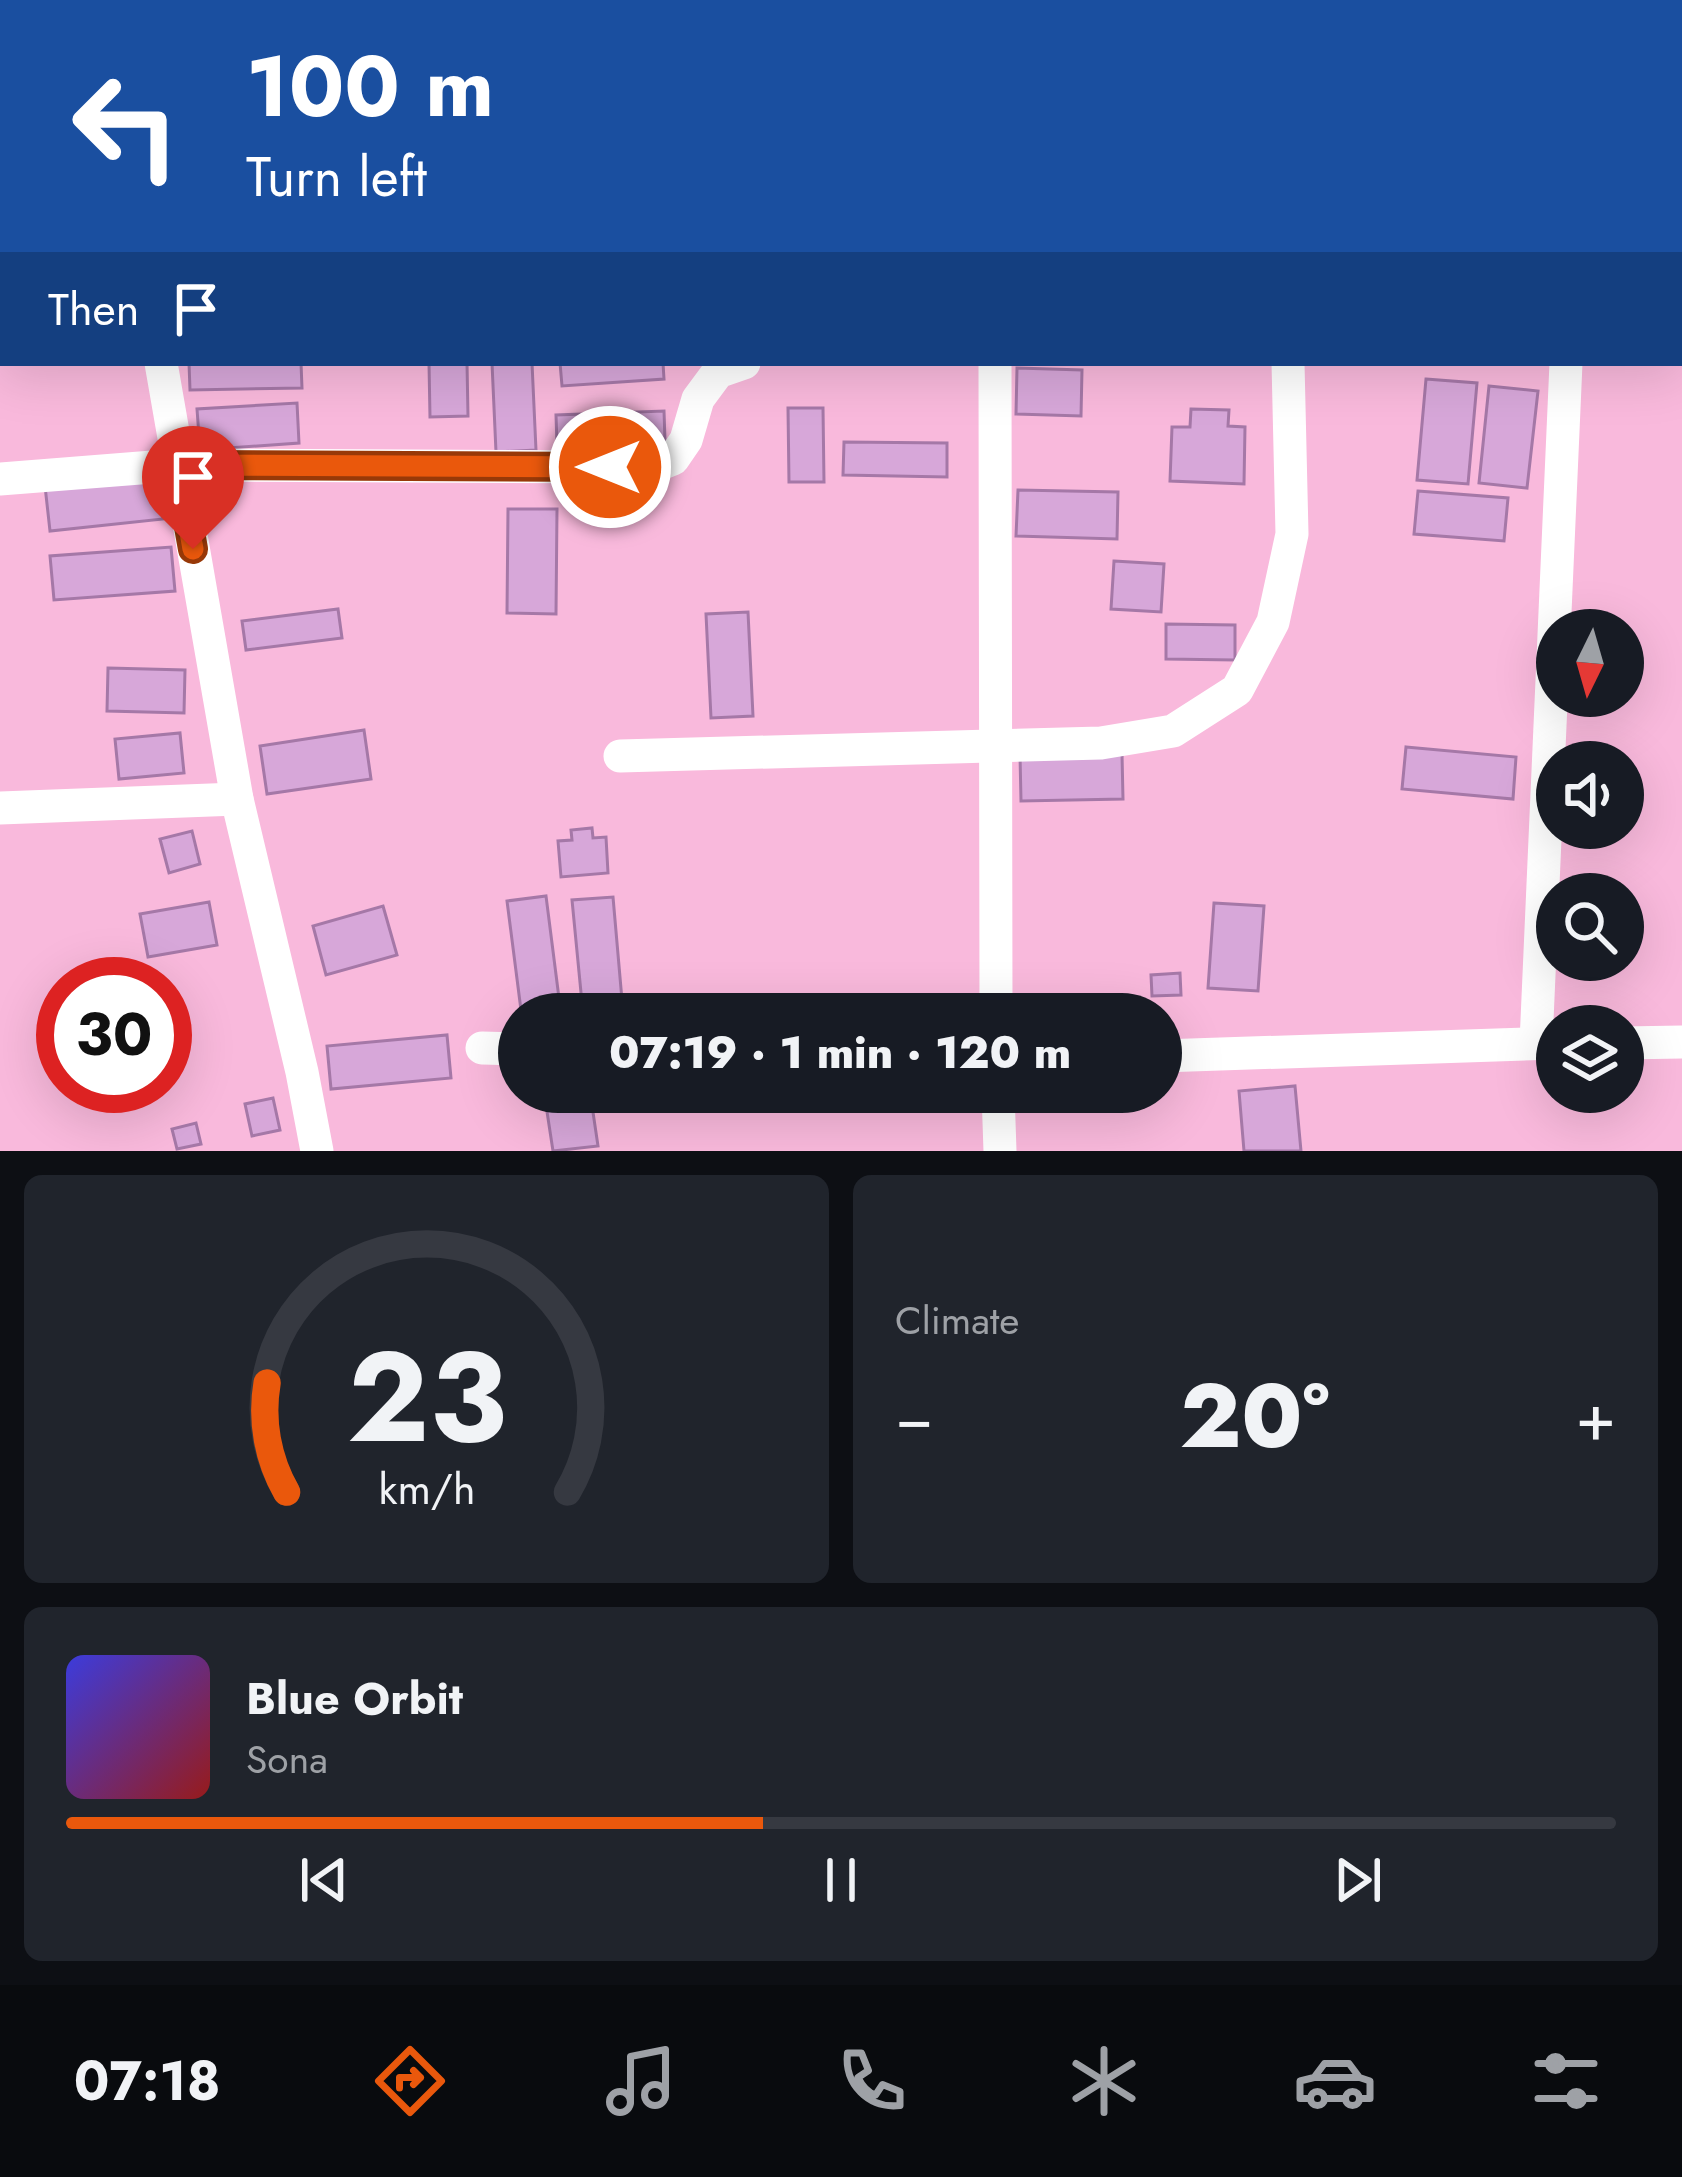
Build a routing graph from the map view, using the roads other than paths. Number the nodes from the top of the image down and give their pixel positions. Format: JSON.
{"nodes":[{"id":1,"x":161,"y":366,"type":"edge"},
{"id":2,"x":735,"y":366,"type":"edge"},
{"id":3,"x":995,"y":366,"type":"edge"},
{"id":4,"x":1288,"y":366,"type":"edge"},
{"id":5,"x":1566,"y":366,"type":"edge"},
{"id":6,"x":178,"y":465,"type":"junction"},
{"id":7,"x":0,"y":479,"type":"edge"},
{"id":8,"x":995,"y":743,"type":"junction"},
{"id":9,"x":620,"y":756,"type":"dead end"},
{"id":10,"x":237,"y":799,"type":"junction"},
{"id":11,"x":0,"y":808,"type":"edge"},
{"id":12,"x":996,"y":993,"type":"edge"},
{"id":13,"x":1547,"y":1005,"type":"edge"},
{"id":14,"x":1644,"y":1042,"type":"edge"},
{"id":15,"x":1682,"y":1042,"type":"edge"},
{"id":16,"x":1536,"y":1043,"type":"edge"},
{"id":17,"x":482,"y":1048,"type":"dead end"},
{"id":18,"x":498,"y":1048,"type":"edge"},
{"id":19,"x":1182,"y":1055,"type":"edge"},
{"id":20,"x":999,"y":1113,"type":"edge"},
{"id":21,"x":317,"y":1151,"type":"edge"},
{"id":22,"x":1000,"y":1151,"type":"edge"}],
"edges":[{"from":1,"to":6,"type":"street"},
{"from":2,"to":6,"type":"street"},
{"from":3,"to":8,"type":"street"},
{"from":4,"to":8,"type":"street"},
{"from":5,"to":13,"type":"street"},
{"from":6,"to":7,"type":"street"},
{"from":6,"to":10,"type":"street"},
{"from":8,"to":9,"type":"street"},
{"from":8,"to":12,"type":"street"},
{"from":10,"to":11,"type":"street"},
{"from":10,"to":21,"type":"street"},
{"from":14,"to":15,"type":"street"},
{"from":16,"to":19,"type":"street"},
{"from":17,"to":18,"type":"street"},
{"from":20,"to":22,"type":"street"}]}
